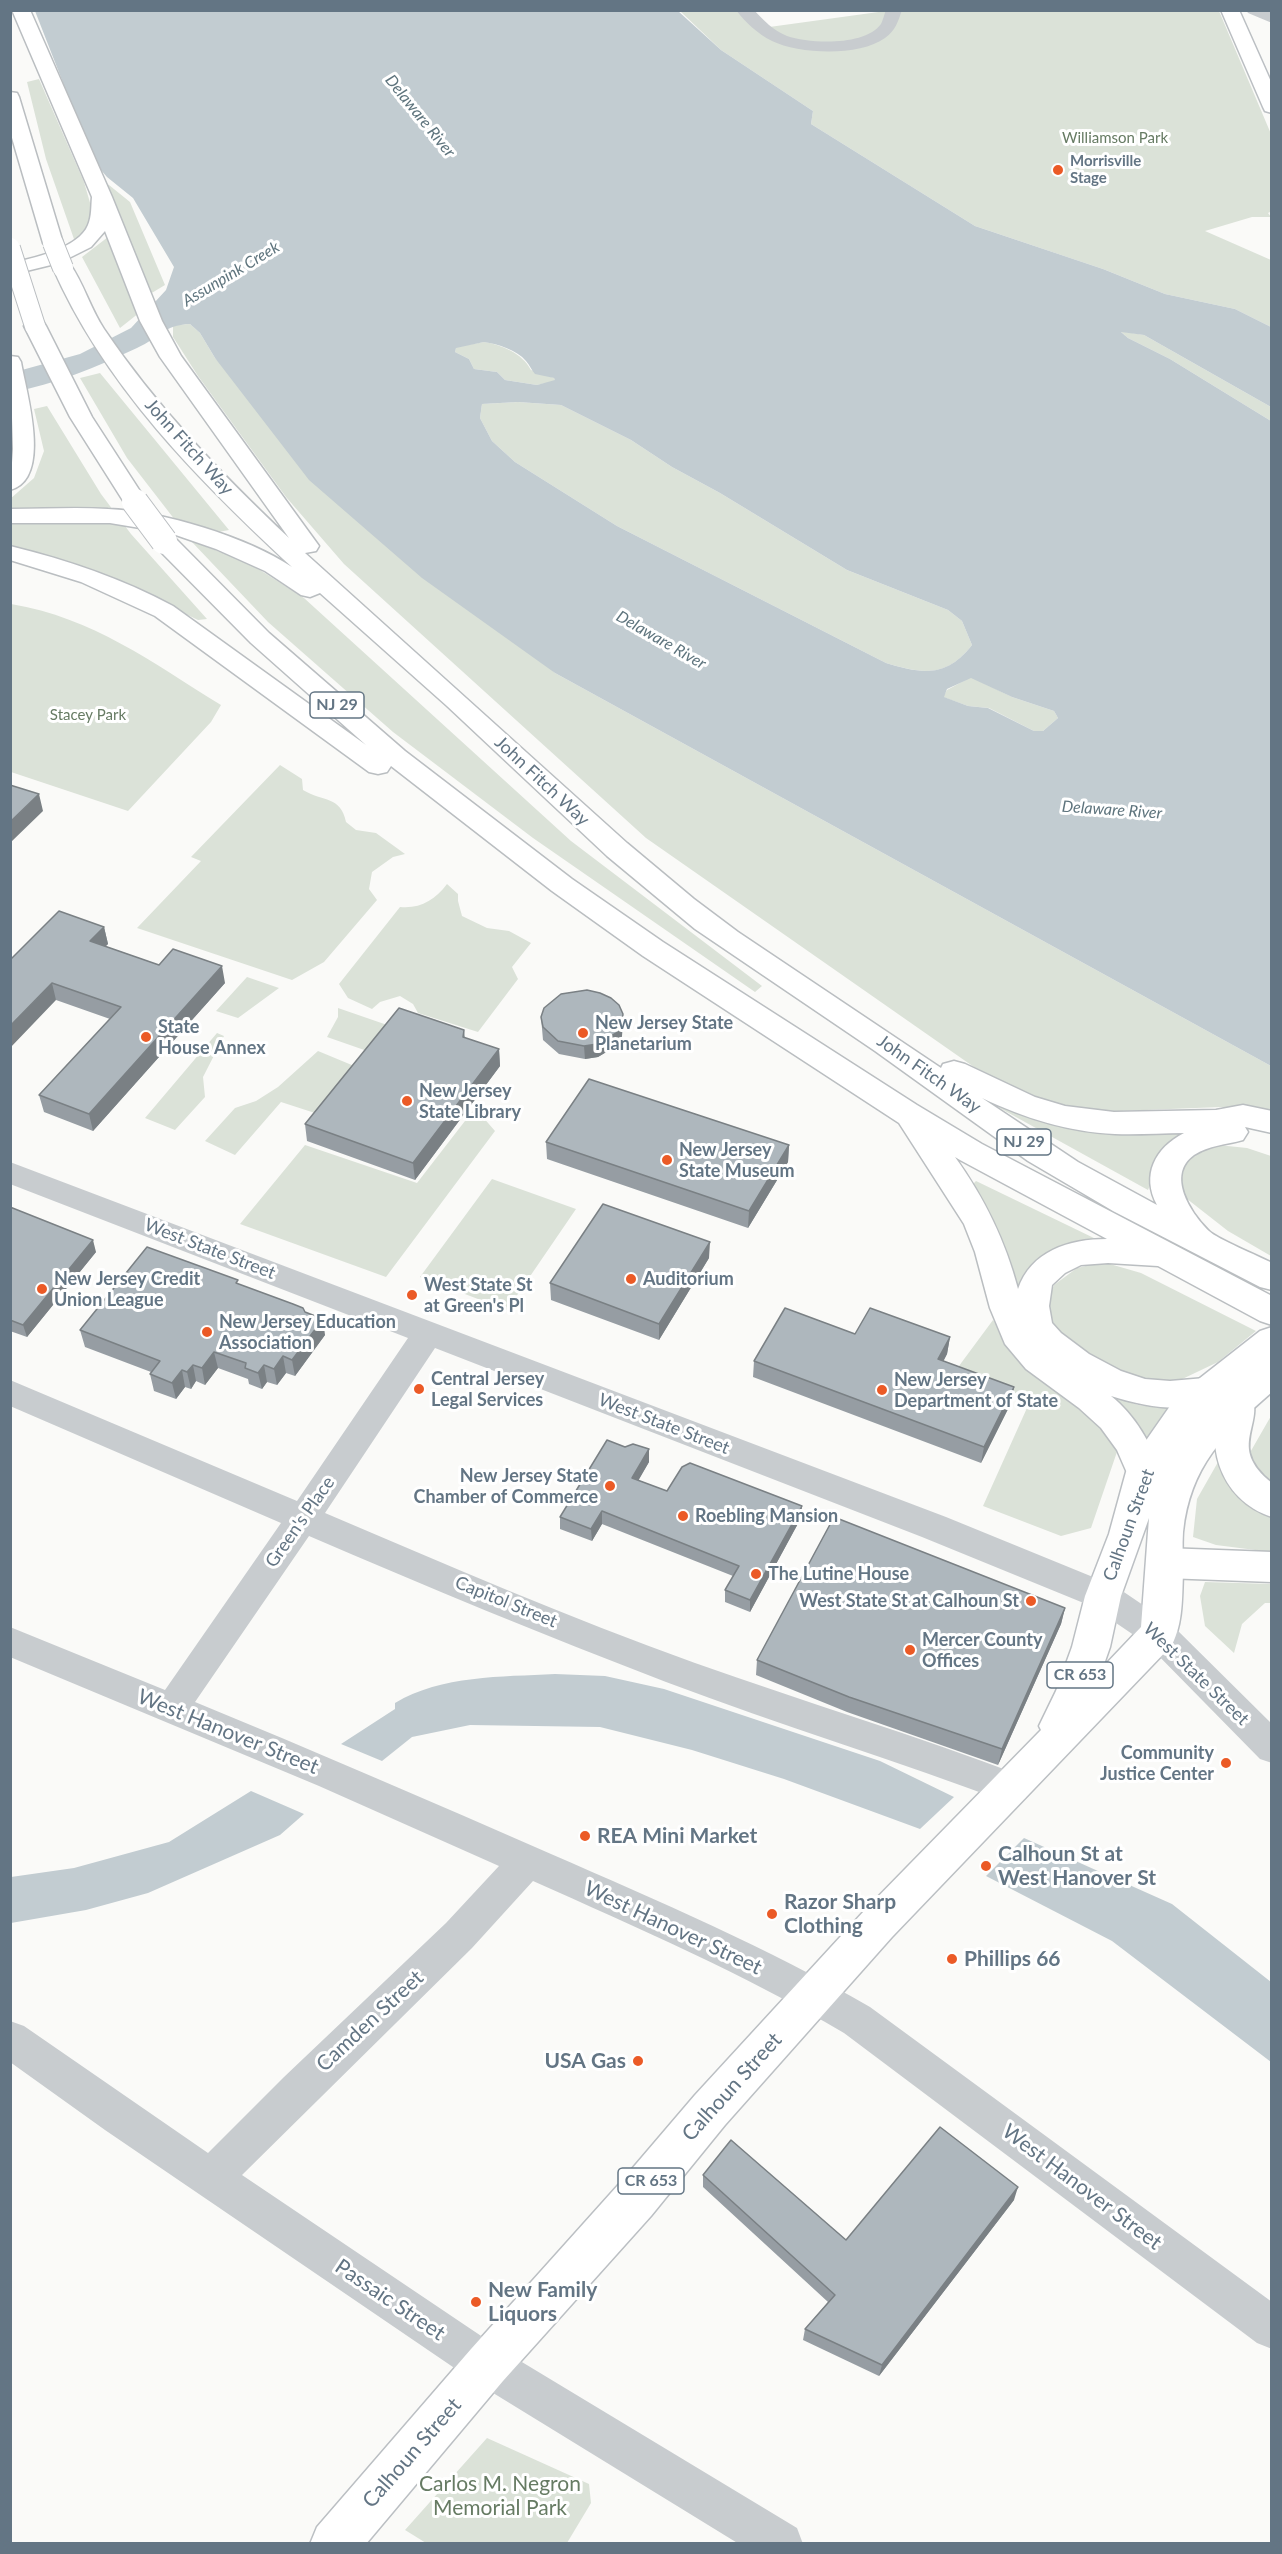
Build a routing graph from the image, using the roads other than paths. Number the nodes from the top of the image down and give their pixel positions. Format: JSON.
{"nodes":[{"id":1,"x":21,"y":10,"type":"edge"},
{"id":2,"x":744,"y":10,"type":"edge"},
{"id":3,"x":894,"y":10,"type":"edge"},
{"id":4,"x":1230,"y":10,"type":"edge"},
{"id":5,"x":1254,"y":10,"type":"edge"},
{"id":6,"x":1272,"y":18,"type":"edge"},
{"id":7,"x":10,"y":97,"type":"edge"},
{"id":8,"x":1272,"y":107,"type":"edge"},
{"id":9,"x":102,"y":197,"type":"junction"},
{"id":10,"x":10,"y":248,"type":"edge"},
{"id":11,"x":10,"y":268,"type":"edge"},
{"id":12,"x":11,"y":363,"type":"edge"},
{"id":13,"x":10,"y":483,"type":"edge"},
{"id":14,"x":10,"y":516,"type":"edge"},
{"id":15,"x":10,"y":553,"type":"edge"},
{"id":16,"x":350,"y":607,"type":"junction"},
{"id":17,"x":419,"y":668,"type":"junction"},
{"id":18,"x":522,"y":855,"type":"junction"},
{"id":19,"x":864,"y":1029,"type":"junction"},
{"id":20,"x":906,"y":1113,"type":"junction"},
{"id":21,"x":1272,"y":1122,"type":"edge"},
{"id":22,"x":1272,"y":1139,"type":"edge"},
{"id":23,"x":10,"y":1172,"type":"edge"},
{"id":24,"x":1196,"y":1238,"type":"junction"},
{"id":25,"x":1164,"y":1256,"type":"junction"},
{"id":26,"x":1272,"y":1278,"type":"edge"},
{"id":27,"x":1272,"y":1312,"type":"edge"},
{"id":28,"x":428,"y":1333,"type":"junction"},
{"id":29,"x":1266,"y":1355,"type":"edge"},
{"id":30,"x":10,"y":1392,"type":"edge"},
{"id":31,"x":1222,"y":1397,"type":"junction"},
{"id":32,"x":1144,"y":1472,"type":"junction"},
{"id":33,"x":1272,"y":1503,"type":"edge"},
{"id":34,"x":303,"y":1517,"type":"junction"},
{"id":35,"x":1165,"y":1563,"type":"junction"},
{"id":36,"x":1272,"y":1567,"type":"edge"},
{"id":37,"x":1103,"y":1596,"type":"junction"},
{"id":38,"x":1159,"y":1634,"type":"junction"},
{"id":39,"x":10,"y":1641,"type":"edge"},
{"id":40,"x":171,"y":1709,"type":"junction"},
{"id":41,"x":1272,"y":1748,"type":"edge"},
{"id":42,"x":1046,"y":1749,"type":"junction"},
{"id":43,"x":999,"y":1800,"type":"junction"},
{"id":44,"x":526,"y":1861,"type":"junction"},
{"id":45,"x":814,"y":1995,"type":"junction"},
{"id":46,"x":10,"y":2039,"type":"edge"},
{"id":47,"x":212,"y":2178,"type":"junction"},
{"id":48,"x":1272,"y":2328,"type":"edge"},
{"id":49,"x":486,"y":2365,"type":"junction"},
{"id":50,"x":334,"y":2544,"type":"edge"},
{"id":51,"x":781,"y":2544,"type":"edge"}],
"edges":[{"from":1,"to":9,"type":"main road"},
{"from":2,"to":3,"type":"street"},
{"from":4,"to":8,"type":"main road"},
{"from":5,"to":6,"type":"street"},
{"from":7,"to":16,"type":"main road","name":"John Fitch Way","number":"NJ 29","bridge":true},
{"from":9,"to":11,"type":"main road"},
{"from":9,"to":16,"type":"main road"},
{"from":10,"to":18,"type":"main road","number":"NJ 29","bridge":true},
{"from":12,"to":13,"type":"main road"},
{"from":14,"to":17,"type":"main road"},
{"from":15,"to":18,"type":"main road"},
{"from":16,"to":17,"type":"main road","name":"John Fitch Way","number":"NJ 29"},
{"from":17,"to":19,"type":"main road","name":"John Fitch Way","number":"NJ 29"},
{"from":18,"to":20,"type":"main road","number":"NJ 29"},
{"from":19,"to":21,"type":"main road"},
{"from":19,"to":24,"type":"main road","name":"John Fitch Way","number":"NJ 29"},
{"from":20,"to":25,"type":"main road","number":"NJ 29"},
{"from":20,"to":32,"type":"main road"},
{"from":22,"to":24,"type":"main road"},
{"from":23,"to":28,"type":"street","name":"West State Street"},
{"from":24,"to":26,"type":"main road","name":"John Fitch Way","number":"NJ 29"},
{"from":25,"to":27,"type":"main road","number":"NJ 29"},
{"from":25,"to":31,"type":"main road"},
{"from":28,"to":34,"type":"street","name":"Green's Place"},
{"from":28,"to":37,"type":"street","name":"West State Street"},
{"from":29,"to":31,"type":"main road","name":"Calhoun Street"},
{"from":30,"to":34,"type":"street","name":"Capitol Street"},
{"from":31,"to":32,"type":"main road","name":"Calhoun Street"},
{"from":31,"to":33,"type":"main road"},
{"from":31,"to":35,"type":"main road","name":"Calhoun Street"},
{"from":32,"to":37,"type":"main road","name":"Calhoun Street"},
{"from":34,"to":40,"type":"street","name":"Green's Place"},
{"from":34,"to":43,"type":"street","name":"Capitol Street"},
{"from":35,"to":36,"type":"main road"},
{"from":35,"to":38,"type":"main road","name":"Calhoun Street"},
{"from":37,"to":38,"type":"street","name":"West State Street"},
{"from":37,"to":42,"type":"main road","name":"Calhoun Street","number":"CR 653"},
{"from":38,"to":41,"type":"street","name":"West State Street"},
{"from":38,"to":42,"type":"main road","name":"Calhoun Street","number":"CR 653"},
{"from":39,"to":40,"type":"street","name":"West Hanover Street"},
{"from":40,"to":44,"type":"street","name":"West Hanover Street"},
{"from":42,"to":43,"type":"main road","name":"Calhoun Street"},
{"from":43,"to":45,"type":"main road","name":"Calhoun Street","number":"CR 653"},
{"from":44,"to":45,"type":"street","name":"West Hanover Street"},
{"from":44,"to":47,"type":"street","name":"Camden Street"},
{"from":45,"to":48,"type":"street","name":"West Hanover Street"},
{"from":45,"to":49,"type":"main road","name":"Calhoun Street","number":"CR 653"},
{"from":46,"to":47,"type":"street","name":"Passaic Street"},
{"from":47,"to":49,"type":"street","name":"Passaic Street"},
{"from":49,"to":50,"type":"main road","name":"Calhoun Street","number":"CR 653"},
{"from":49,"to":51,"type":"street","name":"Passaic Street"}]}
